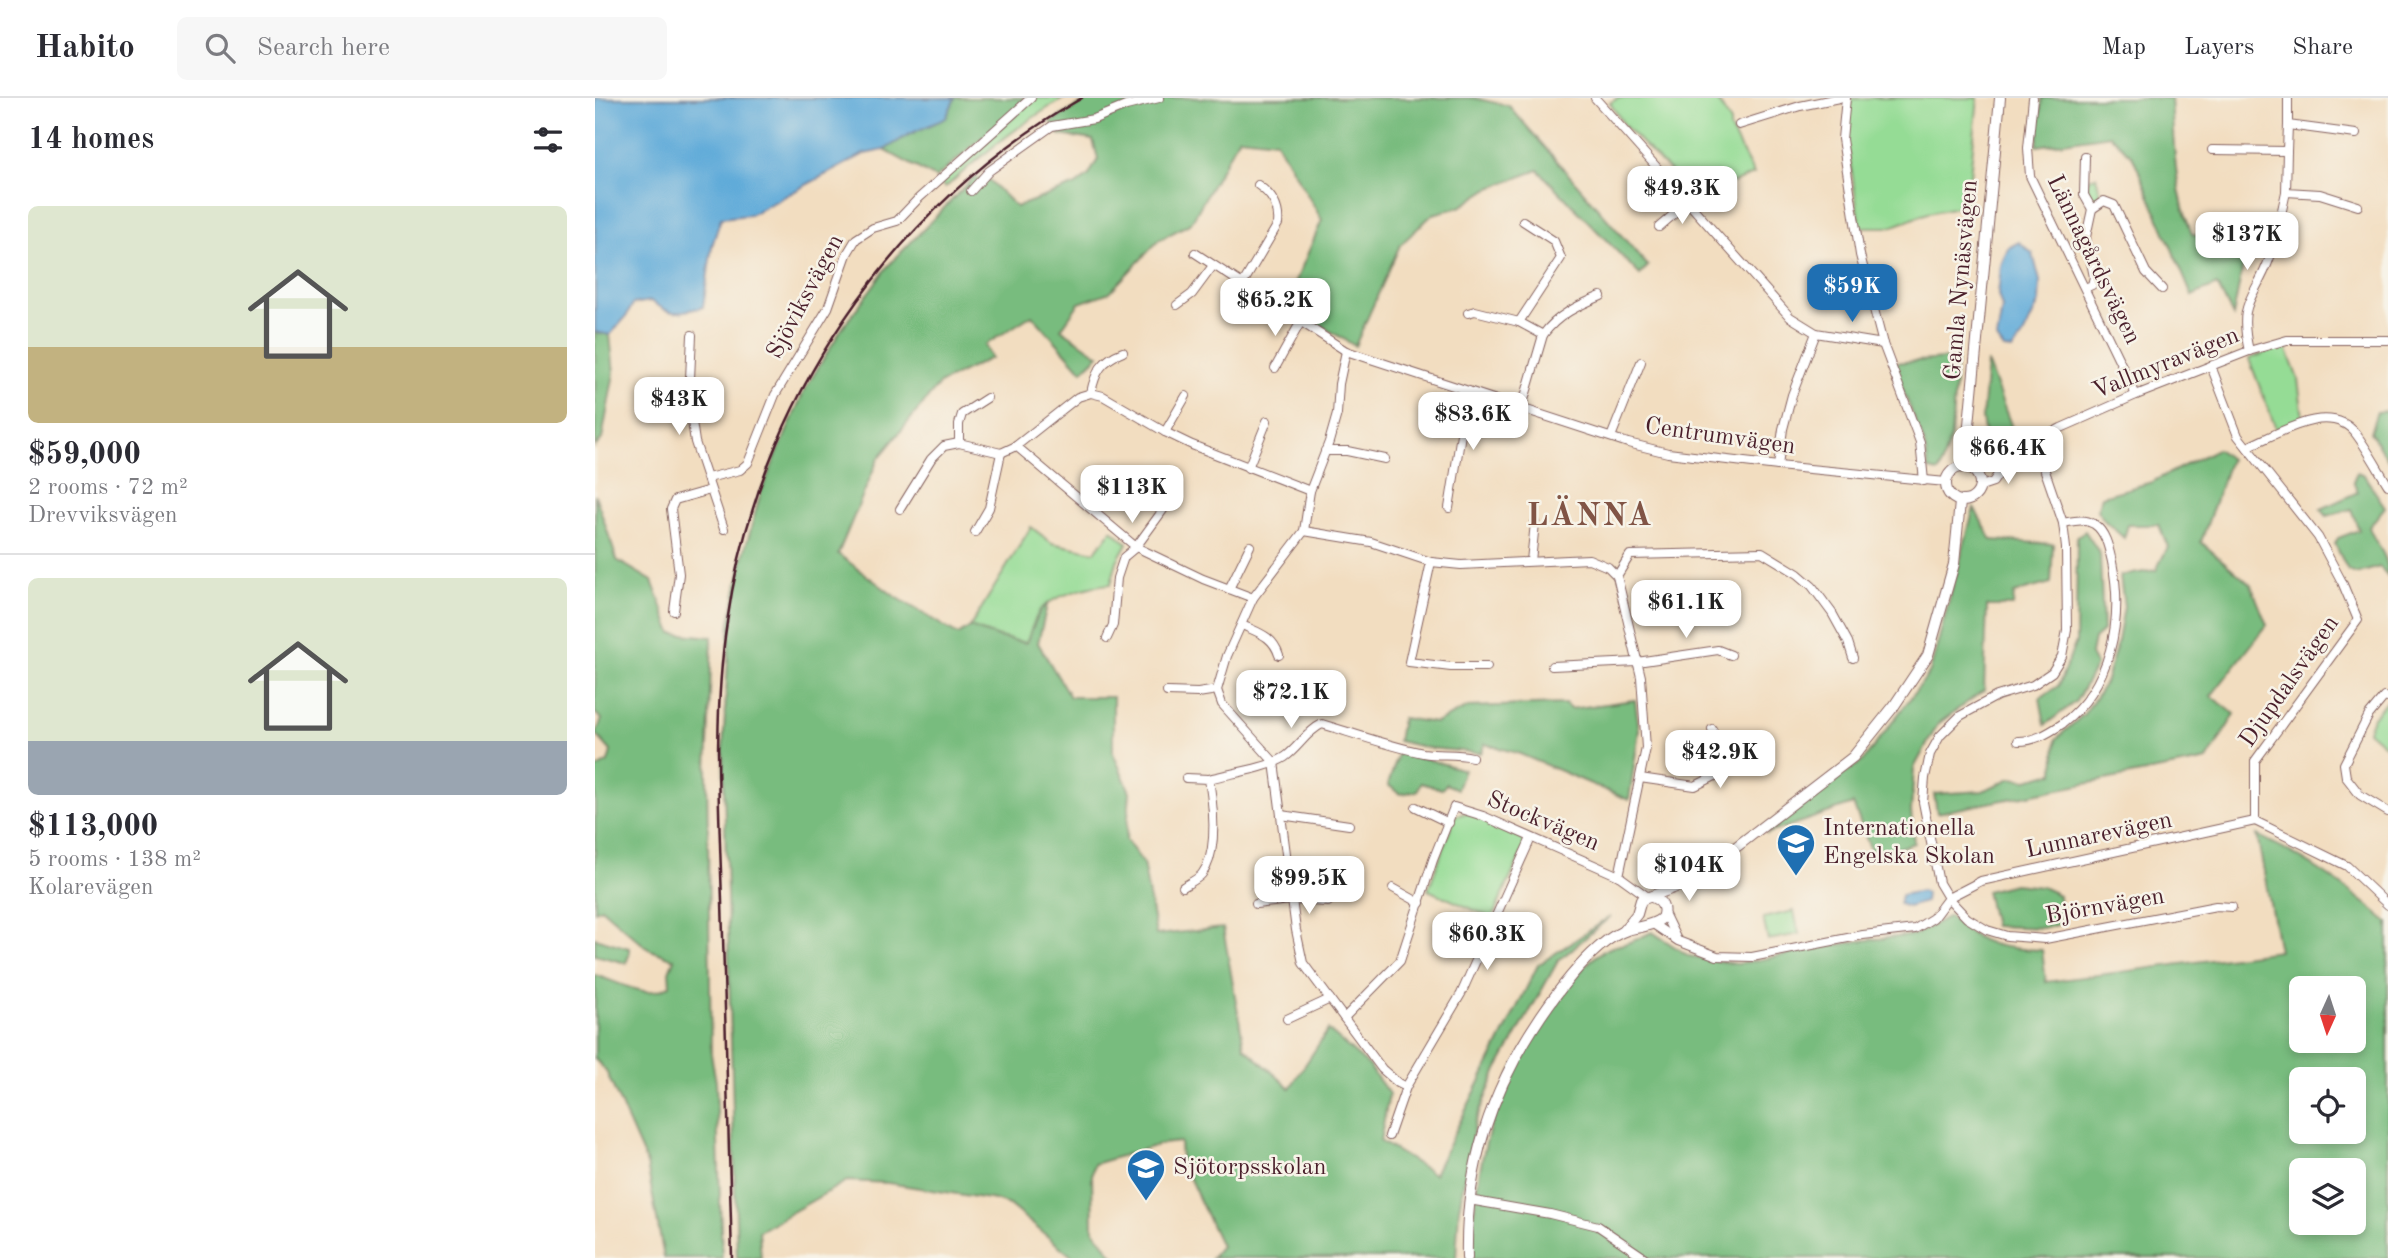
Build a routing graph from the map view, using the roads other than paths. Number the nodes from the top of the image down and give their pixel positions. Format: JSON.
{"nodes":[{"id":1,"x":1031,"y":98,"type":"edge"},
{"id":2,"x":1159,"y":98,"type":"edge"},
{"id":3,"x":1595,"y":98,"type":"edge"},
{"id":4,"x":1839,"y":98,"type":"edge"},
{"id":5,"x":1846,"y":98,"type":"edge"},
{"id":6,"x":2000,"y":98,"type":"edge"},
{"id":7,"x":2033,"y":98,"type":"edge"},
{"id":8,"x":2288,"y":98,"type":"edge"},
{"id":9,"x":1739,"y":125,"type":"dead end"},
{"id":10,"x":2288,"y":125,"type":"junction"},
{"id":11,"x":2356,"y":134,"type":"dead end"},
{"id":12,"x":2212,"y":150,"type":"dead end"},
{"id":13,"x":2287,"y":151,"type":"junction"},
{"id":14,"x":2085,"y":157,"type":"dead end"},
{"id":15,"x":1258,"y":184,"type":"dead end"},
{"id":16,"x":971,"y":191,"type":"dead end"},
{"id":17,"x":2286,"y":192,"type":"junction"},
{"id":18,"x":1688,"y":202,"type":"junction"},
{"id":19,"x":2358,"y":206,"type":"dead end"},
{"id":20,"x":2092,"y":209,"type":"junction"},
{"id":21,"x":2224,"y":219,"type":"dead end"},
{"id":22,"x":2280,"y":220,"type":"junction"},
{"id":23,"x":1523,"y":221,"type":"dead end"},
{"id":24,"x":1659,"y":227,"type":"dead end"},
{"id":25,"x":1195,"y":253,"type":"dead end"},
{"id":26,"x":1212,"y":267,"type":"junction"},
{"id":27,"x":1242,"y":285,"type":"junction"},
{"id":28,"x":2085,"y":288,"type":"junction"},
{"id":29,"x":2162,"y":289,"type":"dead end"},
{"id":30,"x":1601,"y":296,"type":"dead end"},
{"id":31,"x":1177,"y":305,"type":"dead end"},
{"id":32,"x":1468,"y":313,"type":"dead end"},
{"id":33,"x":1519,"y":322,"type":"junction"},
{"id":34,"x":1300,"y":323,"type":"junction"},
{"id":35,"x":1816,"y":332,"type":"junction"},
{"id":36,"x":692,"y":335,"type":"dead end"},
{"id":37,"x":1543,"y":335,"type":"junction"},
{"id":38,"x":2388,"y":340,"type":"edge"},
{"id":39,"x":1882,"y":344,"type":"junction"},
{"id":40,"x":1346,"y":351,"type":"junction"},
{"id":41,"x":2249,"y":351,"type":"junction"},
{"id":42,"x":1123,"y":352,"type":"dead end"},
{"id":43,"x":1641,"y":362,"type":"dead end"},
{"id":44,"x":2211,"y":366,"type":"junction"},
{"id":45,"x":1275,"y":368,"type":"dead end"},
{"id":46,"x":1468,"y":391,"type":"junction"},
{"id":47,"x":1091,"y":393,"type":"junction"},
{"id":48,"x":2136,"y":395,"type":"junction"},
{"id":49,"x":1186,"y":396,"type":"dead end"},
{"id":50,"x":987,"y":398,"type":"dead end"},
{"id":51,"x":1522,"y":407,"type":"junction"},
{"id":52,"x":1267,"y":421,"type":"dead end"},
{"id":53,"x":1165,"y":432,"type":"junction"},
{"id":54,"x":1611,"y":437,"type":"junction"},
{"id":55,"x":2035,"y":442,"type":"junction"},
{"id":56,"x":959,"y":443,"type":"junction"},
{"id":57,"x":1016,"y":446,"type":"junction"},
{"id":58,"x":2247,"y":446,"type":"junction"},
{"id":59,"x":1325,"y":451,"type":"junction"},
{"id":60,"x":1001,"y":453,"type":"junction"},
{"id":61,"x":1385,"y":458,"type":"dead end"},
{"id":62,"x":1778,"y":466,"type":"junction"},
{"id":63,"x":1965,"y":467,"type":"junction"},
{"id":64,"x":1248,"y":468,"type":"junction"},
{"id":65,"x":708,"y":478,"type":"junction"},
{"id":66,"x":1924,"y":481,"type":"junction"},
{"id":67,"x":1946,"y":482,"type":"junction"},
{"id":68,"x":2388,"y":485,"type":"edge"},
{"id":69,"x":1981,"y":486,"type":"junction"},
{"id":70,"x":710,"y":490,"type":"junction"},
{"id":71,"x":1310,"y":491,"type":"junction"},
{"id":72,"x":1961,"y":502,"type":"junction"},
{"id":73,"x":1449,"y":508,"type":"dead end"},
{"id":74,"x":900,"y":509,"type":"dead end"},
{"id":75,"x":1163,"y":510,"type":"dead end"},
{"id":76,"x":1535,"y":523,"type":"dead end"},
{"id":77,"x":2063,"y":523,"type":"junction"},
{"id":78,"x":724,"y":529,"type":"dead end"},
{"id":79,"x":1304,"y":531,"type":"junction"},
{"id":80,"x":975,"y":532,"type":"dead end"},
{"id":81,"x":1250,"y":546,"type":"dead end"},
{"id":82,"x":1136,"y":547,"type":"junction"},
{"id":83,"x":1531,"y":561,"type":"junction"},
{"id":84,"x":1431,"y":562,"type":"junction"},
{"id":85,"x":1617,"y":576,"type":"junction"},
{"id":86,"x":1229,"y":589,"type":"junction"},
{"id":87,"x":1253,"y":598,"type":"junction"},
{"id":88,"x":674,"y":611,"type":"dead end"},
{"id":89,"x":1242,"y":625,"type":"junction"},
{"id":90,"x":1107,"y":638,"type":"dead end"},
{"id":91,"x":1731,"y":655,"type":"dead end"},
{"id":92,"x":1279,"y":656,"type":"dead end"},
{"id":93,"x":1853,"y":658,"type":"dead end"},
{"id":94,"x":1637,"y":662,"type":"junction"},
{"id":95,"x":1552,"y":666,"type":"dead end"},
{"id":96,"x":1487,"y":667,"type":"dead end"},
{"id":97,"x":1217,"y":690,"type":"junction"},
{"id":98,"x":1167,"y":692,"type":"dead end"},
{"id":99,"x":2388,"y":698,"type":"edge"},
{"id":100,"x":1712,"y":729,"type":"dead end"},
{"id":101,"x":2018,"y":741,"type":"dead end"},
{"id":102,"x":1756,"y":754,"type":"dead end"},
{"id":103,"x":1472,"y":757,"type":"dead end"},
{"id":104,"x":1274,"y":762,"type":"junction"},
{"id":105,"x":1731,"y":768,"type":"junction"},
{"id":106,"x":1186,"y":778,"type":"dead end"},
{"id":107,"x":1640,"y":778,"type":"junction"},
{"id":108,"x":1209,"y":779,"type":"junction"},
{"id":109,"x":1416,"y":807,"type":"dead end"},
{"id":110,"x":2388,"y":812,"type":"edge"},
{"id":111,"x":1281,"y":815,"type":"junction"},
{"id":112,"x":2255,"y":821,"type":"junction"},
{"id":113,"x":1449,"y":823,"type":"junction"},
{"id":114,"x":1349,"y":825,"type":"dead end"},
{"id":115,"x":1531,"y":838,"type":"junction"},
{"id":116,"x":1619,"y":876,"type":"junction"},
{"id":117,"x":1692,"y":878,"type":"junction"},
{"id":118,"x":1630,"y":885,"type":"junction"},
{"id":119,"x":1183,"y":887,"type":"dead end"},
{"id":120,"x":1393,"y":888,"type":"dead end"},
{"id":121,"x":1650,"y":897,"type":"junction"},
{"id":122,"x":1948,"y":898,"type":"junction"},
{"id":123,"x":1292,"y":900,"type":"junction"},
{"id":124,"x":1328,"y":902,"type":"dead end"},
{"id":125,"x":1420,"y":903,"type":"junction"},
{"id":126,"x":1256,"y":904,"type":"dead end"},
{"id":127,"x":2388,"y":905,"type":"edge"},
{"id":128,"x":2232,"y":908,"type":"dead end"},
{"id":129,"x":1637,"y":909,"type":"junction"},
{"id":130,"x":1664,"y":911,"type":"junction"},
{"id":131,"x":1495,"y":918,"type":"junction"},
{"id":132,"x":1650,"y":924,"type":"junction"},
{"id":133,"x":1623,"y":931,"type":"junction"},
{"id":134,"x":1533,"y":937,"type":"dead end"},
{"id":135,"x":1678,"y":940,"type":"junction"},
{"id":136,"x":1331,"y":999,"type":"junction"},
{"id":137,"x":1344,"y":1018,"type":"junction"},
{"id":138,"x":1287,"y":1019,"type":"dead end"},
{"id":139,"x":1400,"y":1087,"type":"junction"},
{"id":140,"x":1389,"y":1136,"type":"dead end"},
{"id":141,"x":1469,"y":1200,"type":"junction"},
{"id":142,"x":1467,"y":1258,"type":"edge"},
{"id":143,"x":1645,"y":1258,"type":"edge"}],
"edges":[{"from":1,"to":65,"type":"street","name":"Sjöviksvägen"},
{"from":2,"to":16,"type":"street"},
{"from":3,"to":18,"type":"street"},
{"from":4,"to":9,"type":"street"},
{"from":5,"to":39,"type":"street"},
{"from":6,"to":63,"type":"street","name":"Gamla Nynäsvägen"},
{"from":7,"to":28,"type":"street","name":"Lännagårdsvägen"},
{"from":8,"to":10,"type":"street"},
{"from":10,"to":11,"type":"street"},
{"from":10,"to":13,"type":"street"},
{"from":12,"to":13,"type":"street"},
{"from":13,"to":17,"type":"street"},
{"from":14,"to":20,"type":"street"},
{"from":15,"to":27,"type":"street"},
{"from":17,"to":19,"type":"street"},
{"from":17,"to":22,"type":"street"},
{"from":18,"to":24,"type":"street"},
{"from":18,"to":35,"type":"street"},
{"from":20,"to":28,"type":"street"},
{"from":20,"to":29,"type":"street"},
{"from":21,"to":22,"type":"street"},
{"from":22,"to":41,"type":"street"},
{"from":23,"to":33,"type":"street"},
{"from":25,"to":26,"type":"street","name":"Centrumvägen"},
{"from":26,"to":27,"type":"street","name":"Centrumvägen"},
{"from":26,"to":31,"type":"street"},
{"from":27,"to":34,"type":"street","name":"Centrumvägen"},
{"from":28,"to":48,"type":"street","name":"Lännagårdsvägen"},
{"from":30,"to":37,"type":"street"},
{"from":32,"to":33,"type":"street"},
{"from":33,"to":37,"type":"street"},
{"from":34,"to":40,"type":"street","name":"Centrumvägen"},
{"from":34,"to":45,"type":"street"},
{"from":35,"to":39,"type":"street"},
{"from":35,"to":62,"type":"street"},
{"from":36,"to":65,"type":"street"},
{"from":37,"to":51,"type":"street"},
{"from":38,"to":41,"type":"street","name":"Vallmyravägen"},
{"from":39,"to":66,"type":"street"},
{"from":40,"to":46,"type":"street","name":"Centrumvägen"},
{"from":40,"to":59,"type":"street"},
{"from":41,"to":44,"type":"street","name":"Vallmyravägen"},
{"from":42,"to":47,"type":"street"},
{"from":43,"to":54,"type":"street"},
{"from":44,"to":48,"type":"street","name":"Vallmyravägen"},
{"from":44,"to":58,"type":"street","name":"Djupdalsvägen"},
{"from":46,"to":51,"type":"street","name":"Centrumvägen"},
{"from":46,"to":73,"type":"street"},
{"from":47,"to":53,"type":"street"},
{"from":47,"to":57,"type":"street"},
{"from":48,"to":55,"type":"street","name":"Vallmyravägen"},
{"from":49,"to":53,"type":"street"},
{"from":50,"to":56,"type":"street"},
{"from":51,"to":54,"type":"street","name":"Centrumvägen"},
{"from":52,"to":64,"type":"street"},
{"from":53,"to":64,"type":"street"},
{"from":54,"to":62,"type":"street","name":"Centrumvägen"},
{"from":55,"to":69,"type":"street","name":"Vallmyravägen"},
{"from":55,"to":77,"type":"street","name":"Björnvägen"},
{"from":56,"to":60,"type":"street"},
{"from":56,"to":74,"type":"street"},
{"from":57,"to":60,"type":"street"},
{"from":57,"to":82,"type":"street"},
{"from":58,"to":68,"type":"street"},
{"from":58,"to":112,"type":"street","name":"Djupdalsvägen"},
{"from":59,"to":61,"type":"street"},
{"from":59,"to":71,"type":"street"},
{"from":60,"to":80,"type":"street"},
{"from":62,"to":66,"type":"street","name":"Centrumvägen"},
{"from":63,"to":67,"type":"street"},
{"from":63,"to":69,"type":"street"},
{"from":64,"to":71,"type":"street"},
{"from":65,"to":70,"type":"street"},
{"from":66,"to":67,"type":"street","name":"Centrumvägen"},
{"from":67,"to":72,"type":"street"},
{"from":69,"to":72,"type":"street"},
{"from":70,"to":78,"type":"street"},
{"from":70,"to":88,"type":"street"},
{"from":71,"to":79,"type":"street"},
{"from":72,"to":117,"type":"street"},
{"from":75,"to":82,"type":"street"},
{"from":76,"to":83,"type":"street"},
{"from":77,"to":101,"type":"street"},
{"from":77,"to":122,"type":"street","name":"Björnvägen"},
{"from":79,"to":84,"type":"street"},
{"from":79,"to":87,"type":"street"},
{"from":81,"to":86,"type":"street"},
{"from":82,"to":86,"type":"street"},
{"from":82,"to":90,"type":"street"},
{"from":83,"to":84,"type":"street"},
{"from":83,"to":85,"type":"street"},
{"from":84,"to":96,"type":"street"},
{"from":85,"to":93,"type":"street"},
{"from":85,"to":94,"type":"street"},
{"from":86,"to":87,"type":"street"},
{"from":87,"to":89,"type":"street"},
{"from":89,"to":92,"type":"street"},
{"from":89,"to":97,"type":"street"},
{"from":91,"to":94,"type":"street"},
{"from":94,"to":95,"type":"street"},
{"from":94,"to":107,"type":"street"},
{"from":97,"to":98,"type":"street"},
{"from":97,"to":104,"type":"street"},
{"from":99,"to":110,"type":"street"},
{"from":100,"to":105,"type":"street"},
{"from":102,"to":105,"type":"street"},
{"from":103,"to":104,"type":"street"},
{"from":104,"to":108,"type":"street"},
{"from":104,"to":111,"type":"street"},
{"from":105,"to":107,"type":"street"},
{"from":106,"to":108,"type":"street"},
{"from":107,"to":116,"type":"street"},
{"from":108,"to":119,"type":"street"},
{"from":109,"to":113,"type":"street","name":"Stockvägen"},
{"from":111,"to":114,"type":"street"},
{"from":111,"to":123,"type":"street"},
{"from":112,"to":122,"type":"street","name":"Lunnarevägen"},
{"from":112,"to":127,"type":"street"},
{"from":113,"to":115,"type":"street","name":"Stockvägen"},
{"from":113,"to":125,"type":"street","name":"Stockvägen"},
{"from":115,"to":116,"type":"street","name":"Stockvägen"},
{"from":115,"to":131,"type":"street"},
{"from":116,"to":118,"type":"street","name":"Stockvägen"},
{"from":117,"to":121,"type":"street"},
{"from":117,"to":130,"type":"street"},
{"from":118,"to":121,"type":"street","name":"Stockvägen"},
{"from":118,"to":129,"type":"street","name":"Stockvägen"},
{"from":120,"to":125,"type":"street"},
{"from":121,"to":129,"type":"street"},
{"from":121,"to":130,"type":"street"},
{"from":122,"to":128,"type":"street","name":"Björnvägen"},
{"from":122,"to":135,"type":"street","name":"Lunnarevägen"},
{"from":123,"to":124,"type":"street"},
{"from":123,"to":126,"type":"street"},
{"from":123,"to":136,"type":"street"},
{"from":125,"to":137,"type":"street","name":"Stockvägen"},
{"from":129,"to":132,"type":"street"},
{"from":129,"to":133,"type":"street"},
{"from":130,"to":132,"type":"street"},
{"from":130,"to":135,"type":"street"},
{"from":131,"to":134,"type":"street"},
{"from":131,"to":139,"type":"street"},
{"from":132,"to":133,"type":"street"},
{"from":132,"to":135,"type":"street","name":"Lunnarevägen"},
{"from":133,"to":141,"type":"street"},
{"from":136,"to":137,"type":"street"},
{"from":136,"to":138,"type":"street"},
{"from":137,"to":139,"type":"street"},
{"from":139,"to":140,"type":"street"},
{"from":141,"to":142,"type":"street"},
{"from":141,"to":143,"type":"street"}]}
